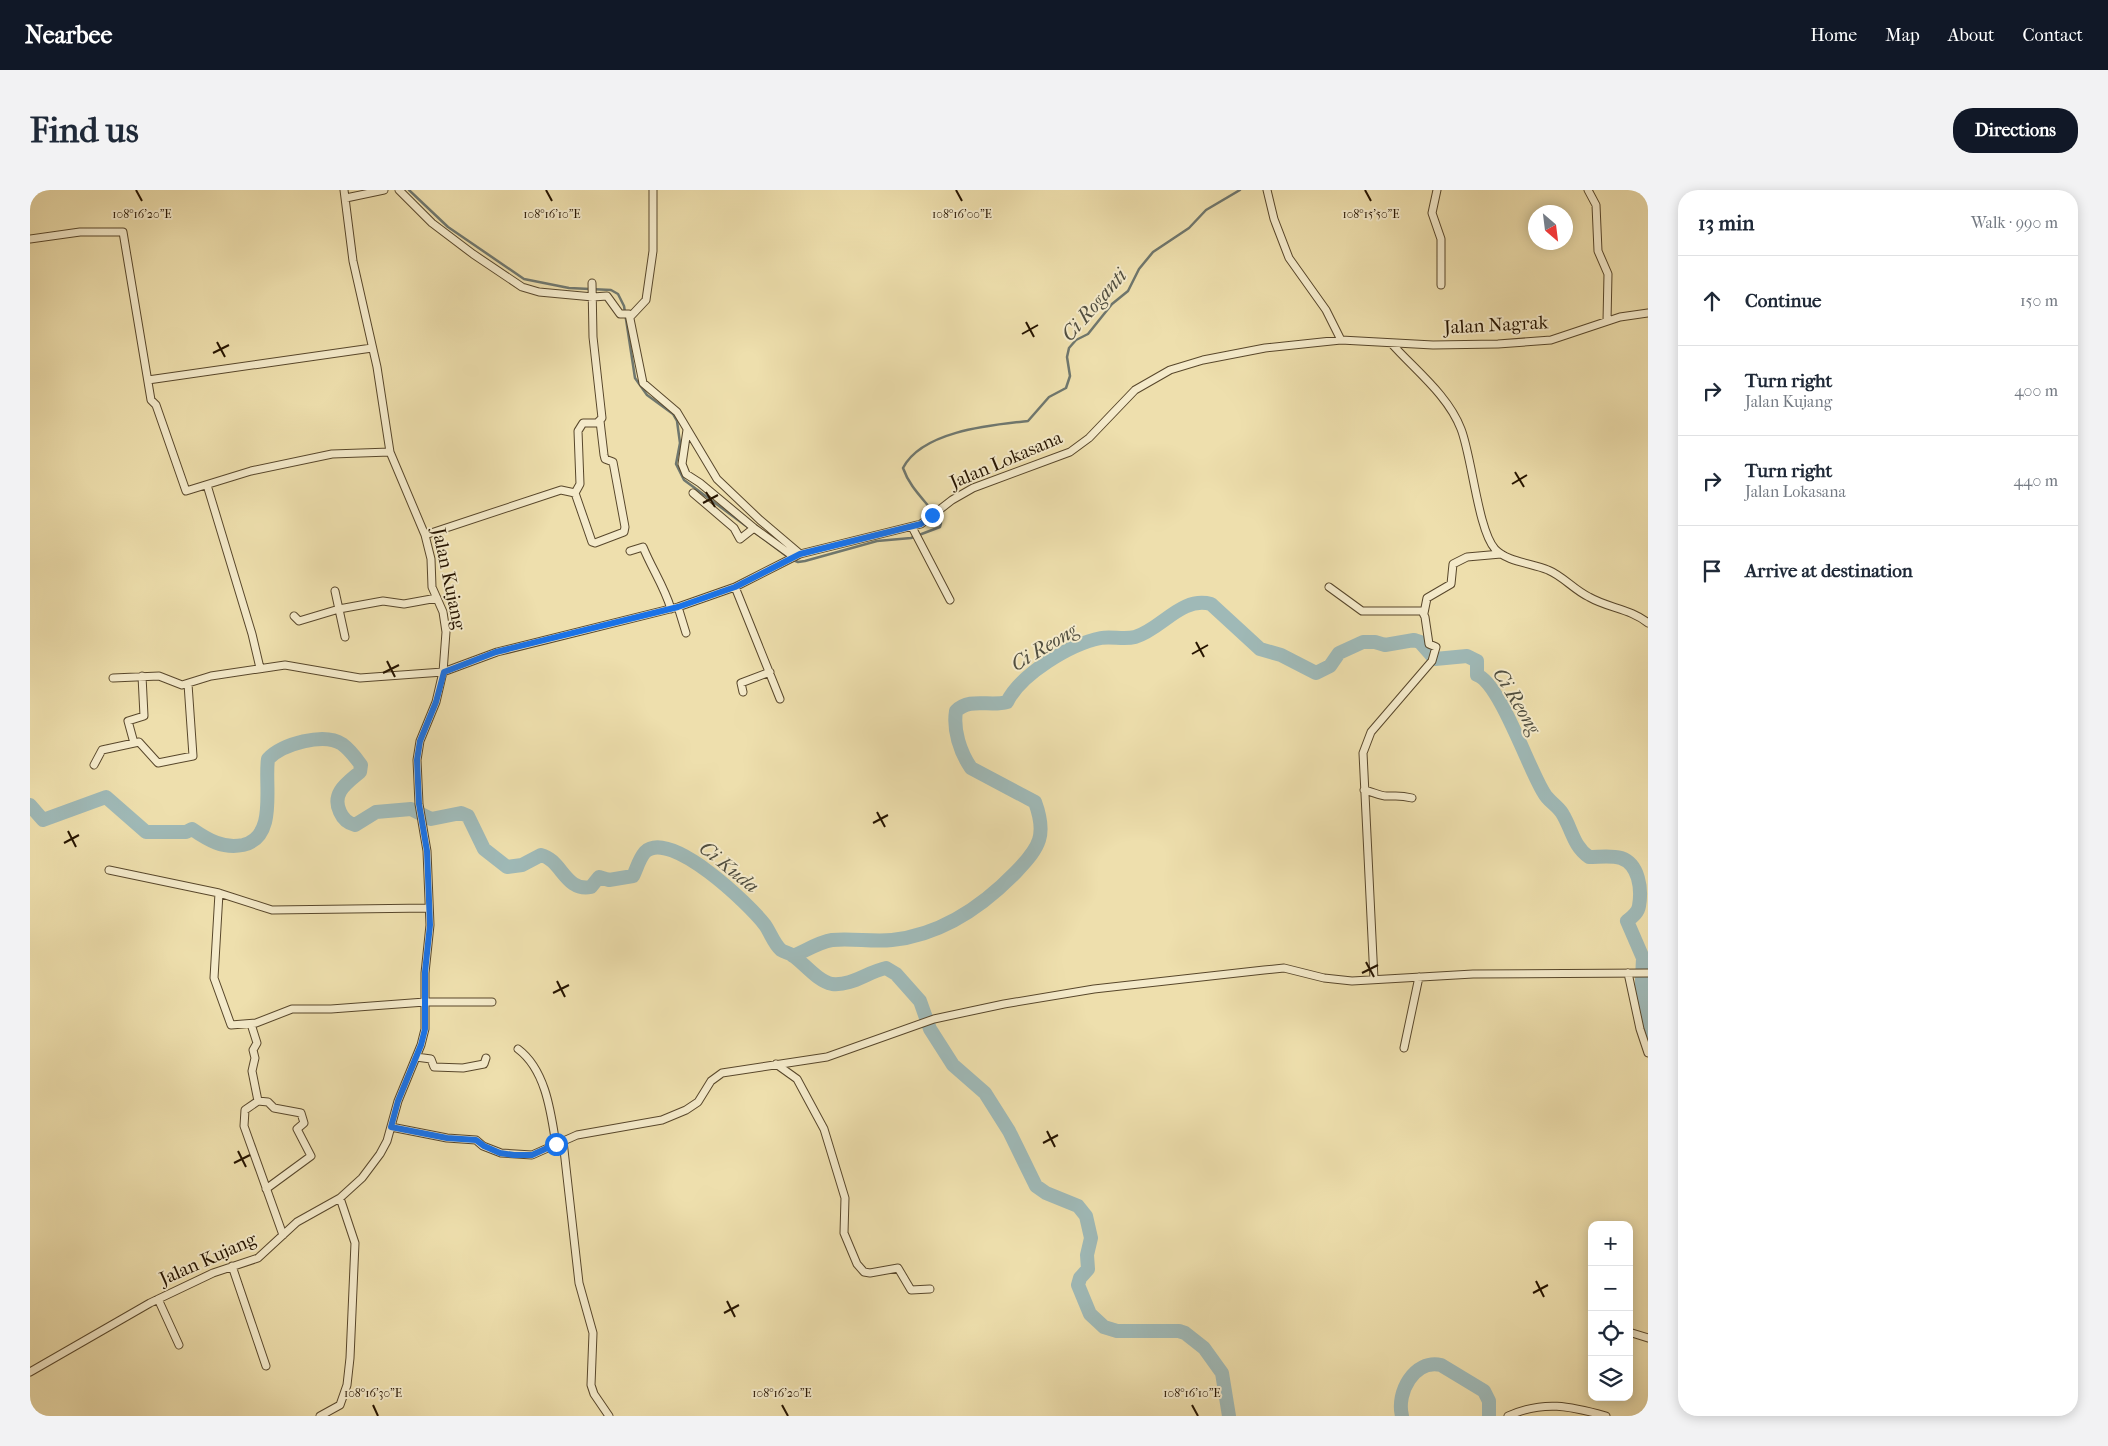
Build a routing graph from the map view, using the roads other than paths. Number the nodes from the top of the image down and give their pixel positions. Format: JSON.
{"nodes":[{"id":1,"x":344,"y":190,"type":"edge"},
{"id":2,"x":384,"y":190,"type":"edge"},
{"id":3,"x":400,"y":190,"type":"edge"},
{"id":4,"x":653,"y":190,"type":"edge"},
{"id":5,"x":1267,"y":190,"type":"edge"},
{"id":6,"x":1437,"y":190,"type":"edge"},
{"id":7,"x":1588,"y":190,"type":"edge"},
{"id":8,"x":346,"y":198,"type":"junction"},
{"id":9,"x":30,"y":238,"type":"edge"},
{"id":10,"x":1442,"y":285,"type":"dead end"},
{"id":11,"x":592,"y":290,"type":"junction"},
{"id":12,"x":1648,"y":313,"type":"edge"},
{"id":13,"x":627,"y":315,"type":"junction"},
{"id":14,"x":1606,"y":321,"type":"junction"},
{"id":15,"x":1341,"y":340,"type":"junction"},
{"id":16,"x":1392,"y":343,"type":"junction"},
{"id":17,"x":372,"y":348,"type":"junction"},
{"id":18,"x":148,"y":380,"type":"junction"},
{"id":19,"x":600,"y":421,"type":"junction"},
{"id":20,"x":687,"y":430,"type":"junction"},
{"id":21,"x":390,"y":452,"type":"junction"},
{"id":22,"x":207,"y":486,"type":"junction"},
{"id":23,"x":705,"y":488,"type":"junction"},
{"id":24,"x":575,"y":493,"type":"junction"},
{"id":25,"x":751,"y":531,"type":"junction"},
{"id":26,"x":425,"y":534,"type":"junction"},
{"id":27,"x":915,"y":534,"type":"junction"},
{"id":28,"x":630,"y":551,"type":"dead end"},
{"id":29,"x":1501,"y":554,"type":"junction"},
{"id":30,"x":797,"y":555,"type":"junction"},
{"id":31,"x":735,"y":587,"type":"junction"},
{"id":32,"x":1329,"y":587,"type":"dead end"},
{"id":33,"x":335,"y":591,"type":"dead end"},
{"id":34,"x":437,"y":598,"type":"junction"},
{"id":35,"x":950,"y":600,"type":"dead end"},
{"id":36,"x":675,"y":608,"type":"junction"},
{"id":37,"x":339,"y":609,"type":"junction"},
{"id":38,"x":1424,"y":613,"type":"junction"},
{"id":39,"x":294,"y":616,"type":"dead end"},
{"id":40,"x":1648,"y":623,"type":"edge"},
{"id":41,"x":686,"y":633,"type":"dead end"},
{"id":42,"x":345,"y":637,"type":"dead end"},
{"id":43,"x":260,"y":668,"type":"junction"},
{"id":44,"x":444,"y":672,"type":"junction"},
{"id":45,"x":770,"y":672,"type":"junction"},
{"id":46,"x":142,"y":676,"type":"junction"},
{"id":47,"x":113,"y":678,"type":"dead end"},
{"id":48,"x":188,"y":684,"type":"junction"},
{"id":49,"x":743,"y":692,"type":"dead end"},
{"id":50,"x":780,"y":699,"type":"dead end"},
{"id":51,"x":134,"y":743,"type":"junction"},
{"id":52,"x":94,"y":765,"type":"dead end"},
{"id":53,"x":1364,"y":790,"type":"junction"},
{"id":54,"x":1412,"y":798,"type":"dead end"},
{"id":55,"x":109,"y":870,"type":"dead end"},
{"id":56,"x":219,"y":893,"type":"junction"},
{"id":57,"x":429,"y":908,"type":"junction"},
{"id":58,"x":1630,"y":973,"type":"junction"},
{"id":59,"x":1646,"y":973,"type":"edge"},
{"id":60,"x":1419,"y":977,"type":"junction"},
{"id":61,"x":1374,"y":978,"type":"junction"},
{"id":62,"x":425,"y":1002,"type":"junction"},
{"id":63,"x":492,"y":1002,"type":"dead end"},
{"id":64,"x":251,"y":1024,"type":"junction"},
{"id":65,"x":1404,"y":1048,"type":"dead end"},
{"id":66,"x":518,"y":1049,"type":"dead end"},
{"id":67,"x":1648,"y":1053,"type":"edge"},
{"id":68,"x":416,"y":1057,"type":"junction"},
{"id":69,"x":486,"y":1058,"type":"dead end"},
{"id":70,"x":776,"y":1064,"type":"junction"},
{"id":71,"x":258,"y":1101,"type":"junction"},
{"id":72,"x":391,"y":1127,"type":"junction"},
{"id":73,"x":559,"y":1143,"type":"junction"},
{"id":74,"x":266,"y":1189,"type":"junction"},
{"id":75,"x":340,"y":1198,"type":"junction"},
{"id":76,"x":283,"y":1236,"type":"junction"},
{"id":77,"x":232,"y":1266,"type":"junction"},
{"id":78,"x":930,"y":1289,"type":"dead end"},
{"id":79,"x":158,"y":1299,"type":"junction"},
{"id":80,"x":1633,"y":1333,"type":"edge"},
{"id":81,"x":1648,"y":1338,"type":"edge"},
{"id":82,"x":179,"y":1345,"type":"dead end"},
{"id":83,"x":266,"y":1366,"type":"dead end"},
{"id":84,"x":30,"y":1372,"type":"edge"},
{"id":85,"x":320,"y":1416,"type":"edge"},
{"id":86,"x":609,"y":1416,"type":"edge"},
{"id":87,"x":1508,"y":1416,"type":"edge"},
{"id":88,"x":1606,"y":1416,"type":"edge"}],
"edges":[{"from":1,"to":8,"type":"street","name":"Jalan Kujang"},
{"from":2,"to":8,"type":"street"},
{"from":3,"to":11,"type":"street"},
{"from":4,"to":13,"type":"street"},
{"from":5,"to":15,"type":"street"},
{"from":6,"to":10,"type":"street"},
{"from":7,"to":14,"type":"street"},
{"from":8,"to":17,"type":"street","name":"Jalan Kujang"},
{"from":9,"to":18,"type":"street"},
{"from":11,"to":13,"type":"street"},
{"from":11,"to":19,"type":"street"},
{"from":12,"to":14,"type":"street","name":"Jalan Nagrak"},
{"from":13,"to":20,"type":"street"},
{"from":14,"to":16,"type":"street","name":"Jalan Nagrak"},
{"from":15,"to":16,"type":"street","name":"Jalan Nagrak"},
{"from":15,"to":27,"type":"street","name":"Jalan Lokasana"},
{"from":16,"to":29,"type":"street"},
{"from":17,"to":18,"type":"street"},
{"from":17,"to":21,"type":"street","name":"Jalan Kujang"},
{"from":18,"to":22,"type":"street"},
{"from":19,"to":24,"type":"street"},
{"from":19,"to":24,"type":"street"},
{"from":20,"to":23,"type":"street"},
{"from":20,"to":30,"type":"street"},
{"from":21,"to":22,"type":"street"},
{"from":21,"to":26,"type":"street","name":"Jalan Kujang"},
{"from":22,"to":43,"type":"street"},
{"from":23,"to":25,"type":"street"},
{"from":23,"to":25,"type":"street"},
{"from":24,"to":26,"type":"street"},
{"from":25,"to":30,"type":"street"},
{"from":26,"to":34,"type":"street","name":"Jalan Kujang"},
{"from":27,"to":30,"type":"street","name":"Jalan Lokasana"},
{"from":27,"to":35,"type":"street"},
{"from":28,"to":36,"type":"street"},
{"from":29,"to":38,"type":"street"},
{"from":29,"to":40,"type":"street"},
{"from":30,"to":31,"type":"street","name":"Jalan Lokasana"},
{"from":31,"to":36,"type":"street","name":"Jalan Lokasana"},
{"from":31,"to":45,"type":"street"},
{"from":32,"to":38,"type":"street"},
{"from":33,"to":37,"type":"street"},
{"from":34,"to":37,"type":"street"},
{"from":34,"to":44,"type":"street","name":"Jalan Kujang"},
{"from":36,"to":41,"type":"street"},
{"from":36,"to":44,"type":"street","name":"Jalan Lokasana"},
{"from":37,"to":39,"type":"street"},
{"from":37,"to":42,"type":"street"},
{"from":38,"to":53,"type":"street"},
{"from":43,"to":44,"type":"street","name":"Jalan Lokasana"},
{"from":43,"to":48,"type":"street","name":"Jalan Lokasana"},
{"from":44,"to":57,"type":"street","name":"Jalan Kujang"},
{"from":45,"to":49,"type":"street"},
{"from":45,"to":50,"type":"street"},
{"from":46,"to":47,"type":"street"},
{"from":46,"to":48,"type":"street"},
{"from":46,"to":51,"type":"street"},
{"from":48,"to":51,"type":"street"},
{"from":51,"to":52,"type":"street"},
{"from":53,"to":54,"type":"street"},
{"from":53,"to":61,"type":"street"},
{"from":55,"to":56,"type":"street"},
{"from":56,"to":57,"type":"street"},
{"from":56,"to":64,"type":"street"},
{"from":57,"to":62,"type":"street","name":"Jalan Kujang"},
{"from":58,"to":59,"type":"street"},
{"from":58,"to":60,"type":"street"},
{"from":58,"to":67,"type":"street"},
{"from":60,"to":61,"type":"street"},
{"from":60,"to":65,"type":"street"},
{"from":61,"to":70,"type":"street"},
{"from":62,"to":63,"type":"street"},
{"from":62,"to":64,"type":"street"},
{"from":62,"to":68,"type":"street","name":"Jalan Kujang"},
{"from":64,"to":71,"type":"street"},
{"from":66,"to":73,"type":"street"},
{"from":68,"to":69,"type":"street"},
{"from":68,"to":72,"type":"street","name":"Jalan Kujang"},
{"from":70,"to":73,"type":"street"},
{"from":70,"to":78,"type":"street"},
{"from":71,"to":74,"type":"street"},
{"from":71,"to":74,"type":"street"},
{"from":72,"to":73,"type":"street"},
{"from":72,"to":75,"type":"street","name":"Jalan Kujang"},
{"from":73,"to":86,"type":"street"},
{"from":74,"to":76,"type":"street"},
{"from":75,"to":76,"type":"street","name":"Jalan Kujang"},
{"from":75,"to":85,"type":"street"},
{"from":76,"to":77,"type":"street","name":"Jalan Kujang"},
{"from":77,"to":79,"type":"street","name":"Jalan Kujang"},
{"from":77,"to":83,"type":"street"},
{"from":79,"to":82,"type":"street"},
{"from":79,"to":84,"type":"street","name":"Jalan Kujang"},
{"from":80,"to":81,"type":"street"},
{"from":87,"to":88,"type":"street"}]}
